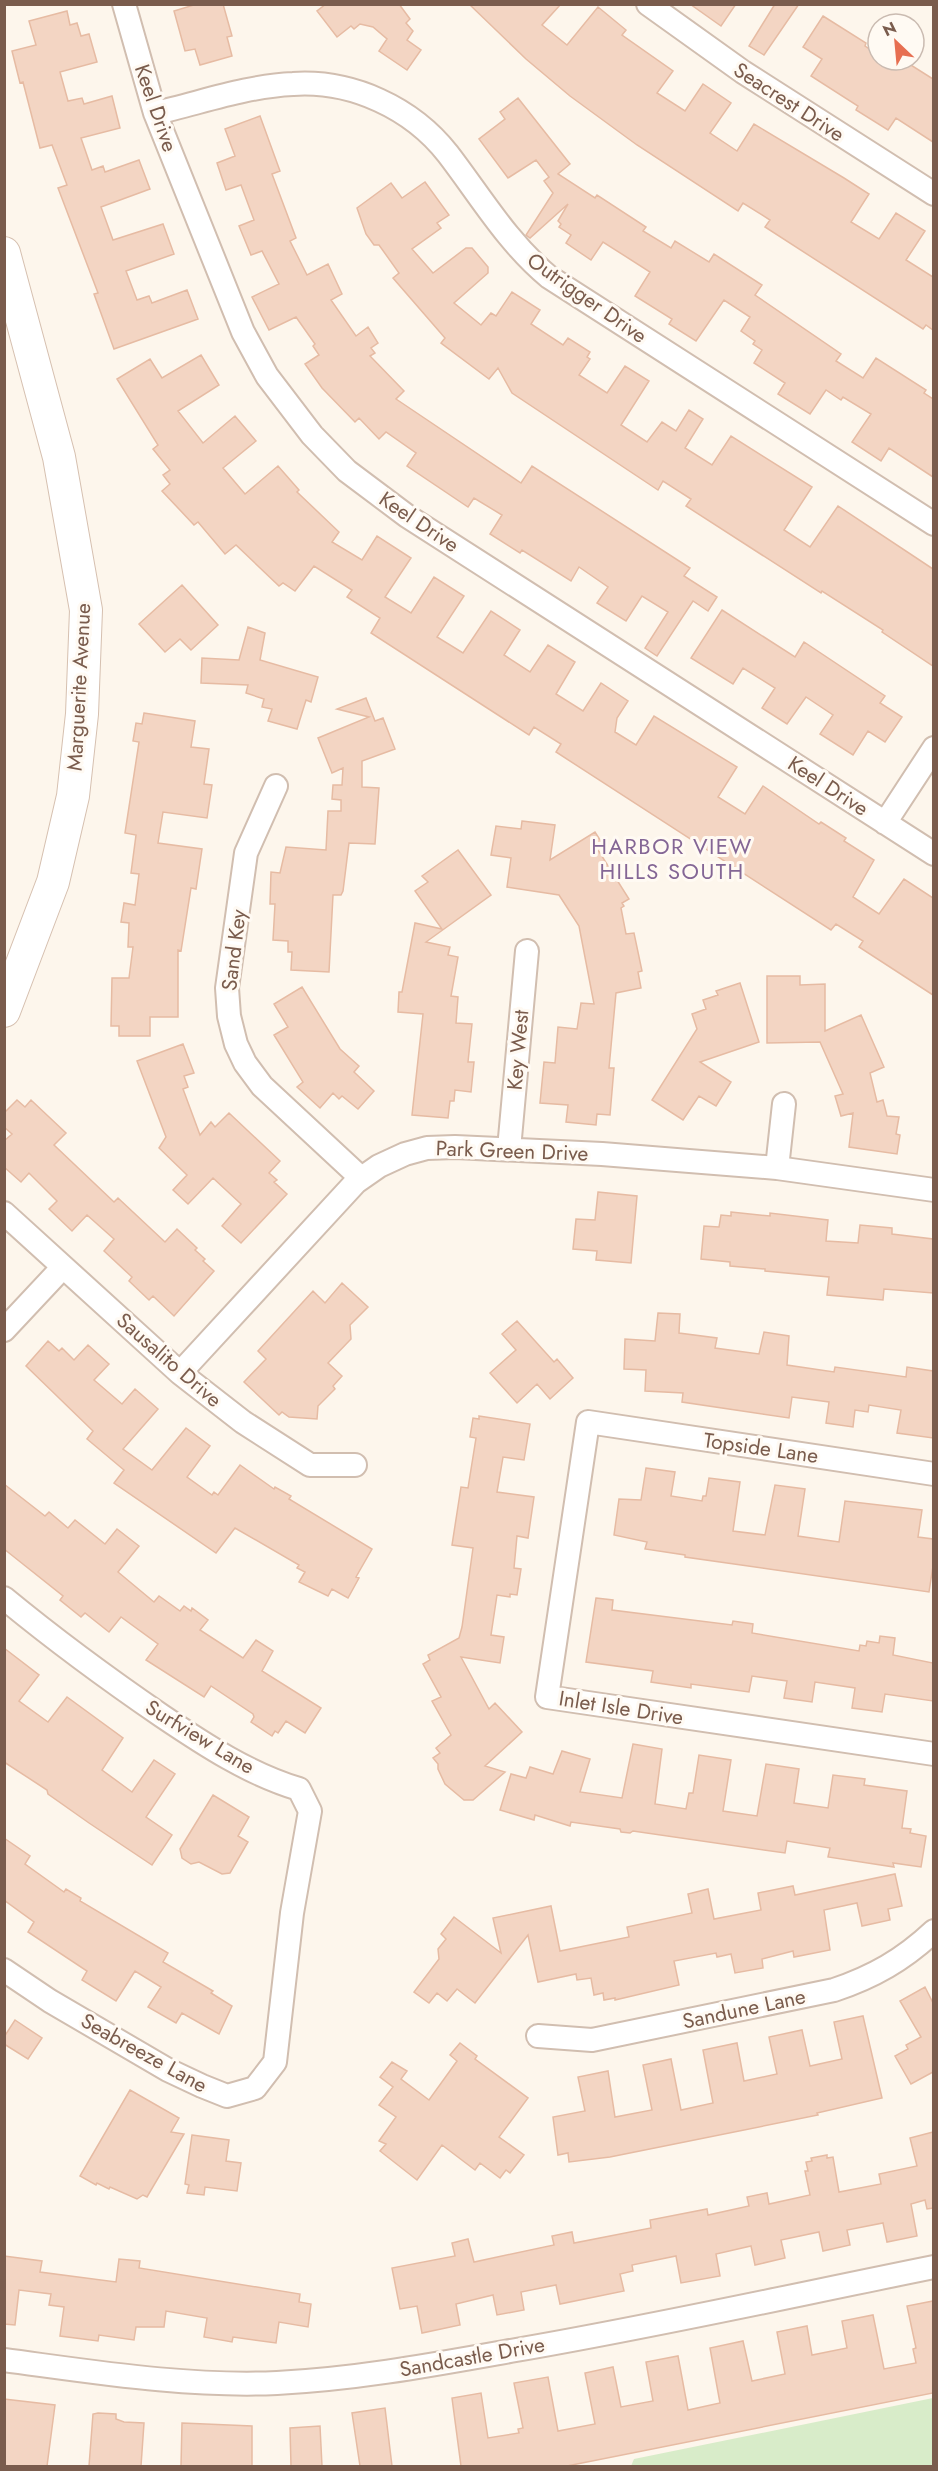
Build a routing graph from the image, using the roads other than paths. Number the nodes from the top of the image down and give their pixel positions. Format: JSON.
{"nodes":[{"id":1,"x":124,"y":4,"type":"edge"},
{"id":2,"x":648,"y":4,"type":"edge"},
{"id":3,"x":155,"y":113,"type":"junction"},
{"id":4,"x":933,"y":194,"type":"edge"},
{"id":5,"x":4,"y":253,"type":"edge"},
{"id":6,"x":933,"y":524,"type":"edge"},
{"id":7,"x":933,"y":748,"type":"edge"},
{"id":8,"x":276,"y":786,"type":"dead end"},
{"id":9,"x":885,"y":823,"type":"junction"},
{"id":10,"x":933,"y":854,"type":"edge"},
{"id":11,"x":527,"y":951,"type":"dead end"},
{"id":12,"x":4,"y":1011,"type":"edge"},
{"id":13,"x":784,"y":1104,"type":"dead end"},
{"id":14,"x":509,"y":1149,"type":"junction"},
{"id":15,"x":777,"y":1168,"type":"junction"},
{"id":16,"x":361,"y":1178,"type":"junction"},
{"id":17,"x":933,"y":1190,"type":"edge"},
{"id":18,"x":4,"y":1213,"type":"edge"},
{"id":19,"x":63,"y":1267,"type":"junction"},
{"id":20,"x":4,"y":1330,"type":"edge"},
{"id":21,"x":180,"y":1373,"type":"junction"},
{"id":22,"x":588,"y":1422,"type":"joint"},
{"id":23,"x":355,"y":1465,"type":"dead end"},
{"id":24,"x":933,"y":1474,"type":"edge"},
{"id":25,"x":4,"y":1598,"type":"edge"},
{"id":26,"x":933,"y":1754,"type":"edge"},
{"id":27,"x":292,"y":1913,"type":"joint"},
{"id":28,"x":933,"y":1931,"type":"edge"},
{"id":29,"x":4,"y":1970,"type":"edge"},
{"id":30,"x":538,"y":2036,"type":"dead end"},
{"id":31,"x":933,"y":2267,"type":"edge"},
{"id":32,"x":4,"y":2360,"type":"edge"}],
"edges":[{"from":1,"to":3,"type":"street","name":"Keel Drive"},
{"from":2,"to":4,"type":"street","name":"Seacrest Drive"},
{"from":3,"to":6,"type":"street","name":"Outrigger Drive"},
{"from":3,"to":9,"type":"street","name":"Keel Drive"},
{"from":5,"to":12,"type":"street","name":"Marguerite Avenue"},
{"from":7,"to":9,"type":"street"},
{"from":8,"to":16,"type":"street","name":"Sand Key"},
{"from":9,"to":10,"type":"street","name":"Keel Drive"},
{"from":11,"to":14,"type":"street","name":"Key West"},
{"from":13,"to":15,"type":"street"},
{"from":14,"to":15,"type":"street","name":"Park Green Drive"},
{"from":14,"to":16,"type":"street","name":"Park Green Drive"},
{"from":15,"to":17,"type":"street","name":"Park Green Drive"},
{"from":16,"to":21,"type":"street","name":"Park Green Drive"},
{"from":18,"to":19,"type":"street","name":"Sausalito Drive"},
{"from":19,"to":20,"type":"street"},
{"from":19,"to":21,"type":"street","name":"Sausalito Drive"},
{"from":21,"to":23,"type":"street","name":"Sausalito Drive"},
{"from":22,"to":24,"type":"street","name":"Topside Lane"},
{"from":22,"to":26,"type":"street","name":"Inlet Isle Drive"},
{"from":25,"to":27,"type":"street","name":"Surfview Lane"},
{"from":27,"to":29,"type":"street","name":"Seabreeze Lane"},
{"from":28,"to":30,"type":"street","name":"Sandune Lane"},
{"from":31,"to":32,"type":"street","name":"Sandcastle Drive"}]}
